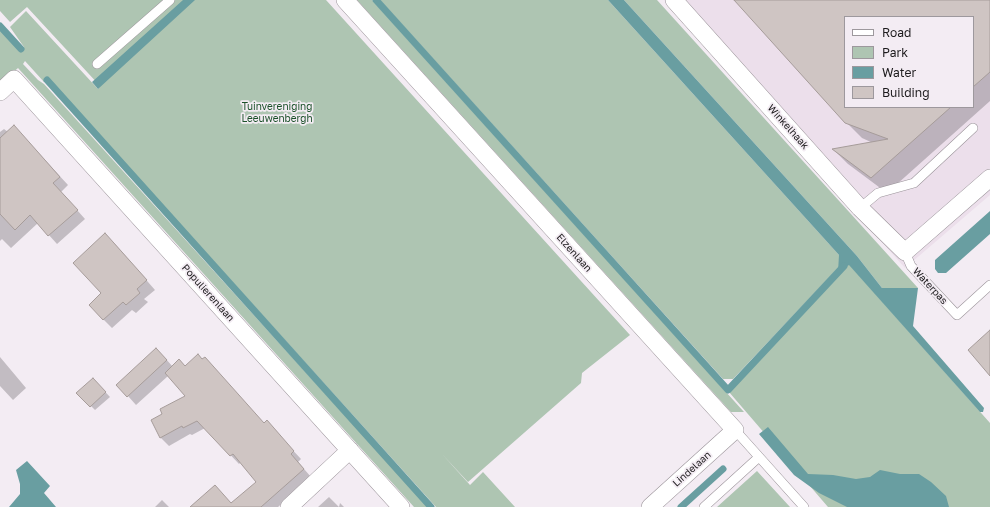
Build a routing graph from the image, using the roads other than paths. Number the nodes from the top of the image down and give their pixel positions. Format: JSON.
{"nodes":[{"id":1,"x":170,"y":0,"type":"edge"},
{"id":2,"x":345,"y":0,"type":"edge"},
{"id":3,"x":674,"y":0,"type":"edge"},
{"id":4,"x":97,"y":64,"type":"dead end"},
{"id":5,"x":0,"y":92,"type":"edge"},
{"id":6,"x":973,"y":128,"type":"dead end"},
{"id":7,"x":990,"y":178,"type":"edge"},
{"id":8,"x":860,"y":208,"type":"junction"},
{"id":9,"x":904,"y":252,"type":"junction"},
{"id":10,"x":990,"y":285,"type":"edge"},
{"id":11,"x":735,"y":430,"type":"junction"},
{"id":12,"x":350,"y":450,"type":"junction"},
{"id":13,"x":759,"y":457,"type":"junction"},
{"id":14,"x":289,"y":507,"type":"edge"},
{"id":15,"x":401,"y":507,"type":"edge"},
{"id":16,"x":650,"y":507,"type":"edge"},
{"id":17,"x":704,"y":507,"type":"edge"},
{"id":18,"x":804,"y":507,"type":"edge"}],
"edges":[{"from":1,"to":4,"type":"lane"},
{"from":2,"to":11,"type":"street","name":"Elzenlaan"},
{"from":3,"to":8,"type":"street","name":"Winkelhaak"},
{"from":5,"to":12,"type":"street","name":"Populierenlaan"},
{"from":6,"to":8,"type":"lane"},
{"from":7,"to":9,"type":"street"},
{"from":8,"to":9,"type":"street","name":"Winkelhaak"},
{"from":9,"to":10,"type":"lane","name":"Waterpas"},
{"from":11,"to":13,"type":"lane","name":"Elzenlaan"},
{"from":11,"to":16,"type":"street","name":"Lindelaan"},
{"from":12,"to":14,"type":"street"},
{"from":12,"to":15,"type":"street","name":"Populierenlaan"},
{"from":13,"to":17,"type":"lane"},
{"from":13,"to":18,"type":"lane","name":"Elzenlaan"}]}
